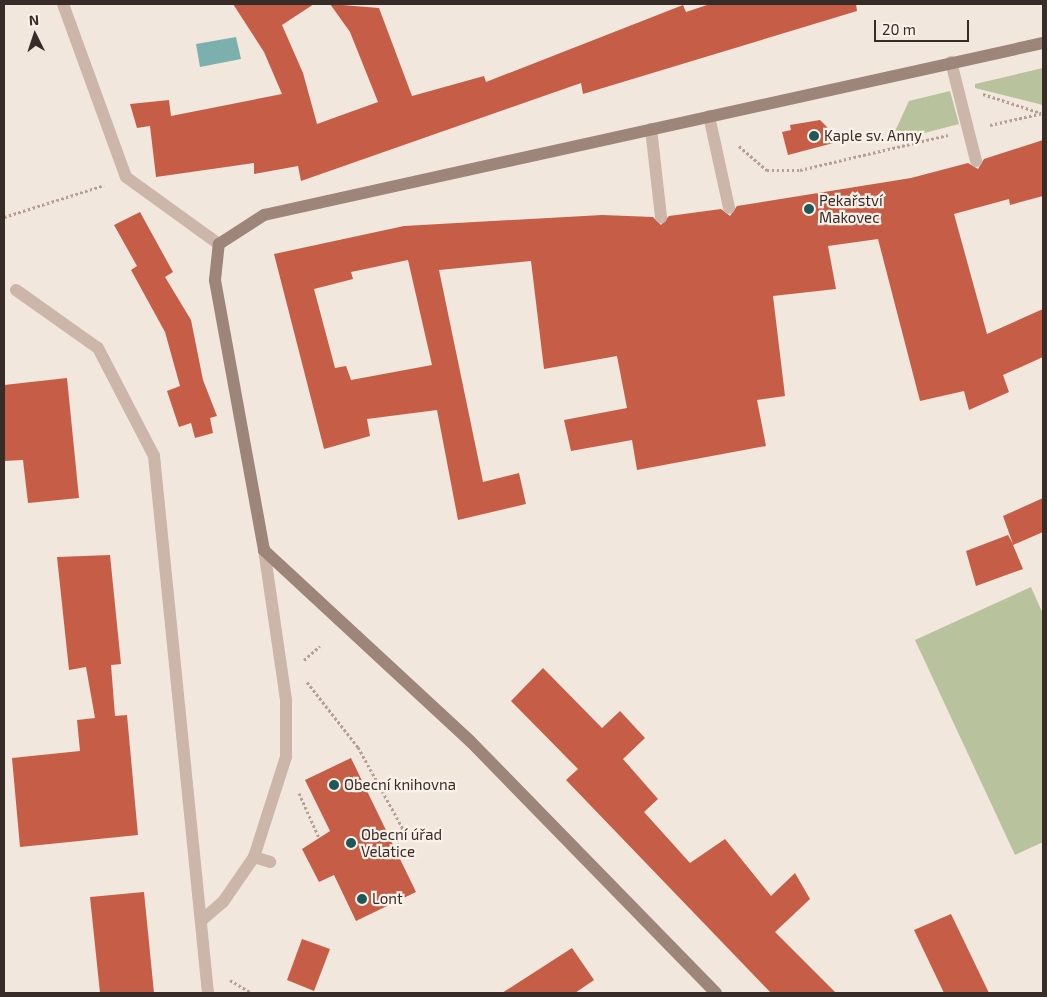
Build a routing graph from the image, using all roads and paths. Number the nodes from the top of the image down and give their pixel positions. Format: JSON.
{"nodes":[{"id":1,"x":63,"y":4,"type":"edge"},
{"id":2,"x":1043,"y":43,"type":"edge"},
{"id":3,"x":951,"y":62,"type":"junction"},
{"id":4,"x":957,"y":86,"type":"junction"},
{"id":5,"x":726,"y":112,"type":"junction"},
{"id":6,"x":1042,"y":113,"type":"edge"},
{"id":7,"x":709,"y":116,"type":"junction"},
{"id":8,"x":652,"y":129,"type":"junction"},
{"id":9,"x":968,"y":130,"type":"junction"},
{"id":10,"x":976,"y":161,"type":"dead end"},
{"id":11,"x":126,"y":177,"type":"junction"},
{"id":12,"x":729,"y":208,"type":"dead end"},
{"id":13,"x":4,"y":217,"type":"edge"},
{"id":14,"x":661,"y":217,"type":"dead end"},
{"id":15,"x":219,"y":244,"type":"junction"},
{"id":16,"x":16,"y":290,"type":"dead end"},
{"id":17,"x":264,"y":550,"type":"junction"},
{"id":18,"x":320,"y":646,"type":"dead end"},
{"id":19,"x":301,"y":663,"type":"dead end"},
{"id":20,"x":300,"y":678,"type":"dead end"},
{"id":21,"x":389,"y":837,"type":"dead end"},
{"id":22,"x":254,"y":858,"type":"junction"},
{"id":23,"x":270,"y":862,"type":"dead end"},
{"id":24,"x":202,"y":920,"type":"junction"},
{"id":25,"x":208,"y":993,"type":"edge"},
{"id":26,"x":716,"y":993,"type":"edge"}],
"edges":[{"from":1,"to":11,"type":"street"},
{"from":2,"to":3,"type":"street"},
{"from":3,"to":4,"type":"street"},
{"from":3,"to":5,"type":"street"},
{"from":4,"to":6,"type":"path"},
{"from":4,"to":9,"type":"street"},
{"from":5,"to":7,"type":"street"},
{"from":5,"to":9,"type":"path"},
{"from":6,"to":9,"type":"path"},
{"from":7,"to":8,"type":"street"},
{"from":7,"to":12,"type":"street"},
{"from":8,"to":14,"type":"street"},
{"from":8,"to":15,"type":"street"},
{"from":9,"to":10,"type":"street"},
{"from":11,"to":13,"type":"path"},
{"from":11,"to":15,"type":"street"},
{"from":15,"to":17,"type":"street"},
{"from":16,"to":24,"type":"street"},
{"from":17,"to":22,"type":"street"},
{"from":17,"to":26,"type":"street"},
{"from":18,"to":19,"type":"path"},
{"from":20,"to":21,"type":"path"},
{"from":22,"to":23,"type":"street"},
{"from":22,"to":24,"type":"street"},
{"from":24,"to":25,"type":"street"}]}
